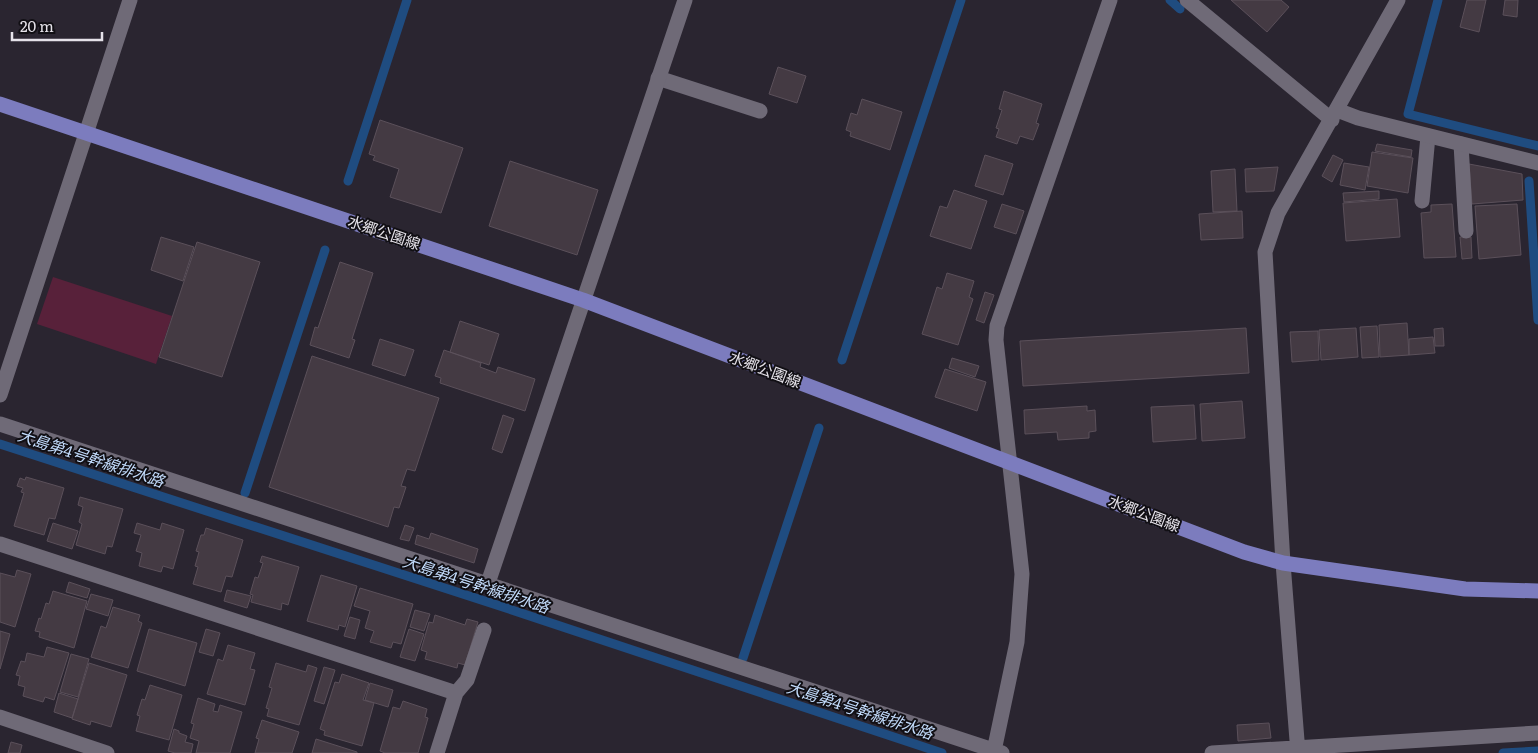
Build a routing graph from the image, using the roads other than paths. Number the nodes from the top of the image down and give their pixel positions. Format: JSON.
{"nodes":[{"id":1,"x":130,"y":0,"type":"edge"},
{"id":2,"x":685,"y":0,"type":"edge"},
{"id":3,"x":1110,"y":0,"type":"edge"},
{"id":4,"x":1187,"y":0,"type":"edge"},
{"id":5,"x":1395,"y":1,"type":"edge"},
{"id":6,"x":658,"y":78,"type":"junction"},
{"id":7,"x":0,"y":104,"type":"edge"},
{"id":8,"x":760,"y":111,"type":"dead end"},
{"id":9,"x":1334,"y":115,"type":"junction"},
{"id":10,"x":86,"y":133,"type":"junction"},
{"id":11,"x":1428,"y":136,"type":"junction"},
{"id":12,"x":1461,"y":144,"type":"junction"},
{"id":13,"x":1538,"y":163,"type":"edge"},
{"id":14,"x":1422,"y":201,"type":"dead end"},
{"id":15,"x":1466,"y":231,"type":"dead end"},
{"id":16,"x":583,"y":300,"type":"junction"},
{"id":17,"x":0,"y":395,"type":"edge"},
{"id":18,"x":0,"y":424,"type":"edge"},
{"id":19,"x":1009,"y":463,"type":"junction"},
{"id":20,"x":0,"y":544,"type":"edge"},
{"id":21,"x":1283,"y":563,"type":"junction"},
{"id":22,"x":488,"y":583,"type":"junction"},
{"id":23,"x":1538,"y":592,"type":"edge"},
{"id":24,"x":484,"y":630,"type":"dead end"},
{"id":25,"x":456,"y":693,"type":"junction"},
{"id":26,"x":0,"y":717,"type":"edge"},
{"id":27,"x":1538,"y":733,"type":"edge"},
{"id":28,"x":1298,"y":751,"type":"edge"},
{"id":29,"x":998,"y":752,"type":"edge"},
{"id":30,"x":107,"y":753,"type":"edge"},
{"id":31,"x":437,"y":753,"type":"edge"},
{"id":32,"x":1212,"y":753,"type":"edge"}],
"edges":[{"from":1,"to":10,"type":"street"},
{"from":2,"to":6,"type":"street"},
{"from":3,"to":19,"type":"street"},
{"from":4,"to":9,"type":"street"},
{"from":5,"to":9,"type":"street"},
{"from":6,"to":8,"type":"street"},
{"from":6,"to":16,"type":"street"},
{"from":7,"to":10,"type":"main road","name":"水郷公園線"},
{"from":9,"to":11,"type":"street"},
{"from":9,"to":21,"type":"street"},
{"from":10,"to":16,"type":"main road","name":"水郷公園線"},
{"from":10,"to":17,"type":"street"},
{"from":11,"to":12,"type":"street"},
{"from":11,"to":14,"type":"street"},
{"from":12,"to":13,"type":"street"},
{"from":12,"to":15,"type":"street"},
{"from":16,"to":19,"type":"main road","name":"水郷公園線"},
{"from":16,"to":22,"type":"street"},
{"from":18,"to":22,"type":"street"},
{"from":19,"to":21,"type":"main road","name":"水郷公園線"},
{"from":19,"to":29,"type":"street"},
{"from":20,"to":25,"type":"street"},
{"from":21,"to":23,"type":"main road","name":"水郷公園線"},
{"from":21,"to":28,"type":"street"},
{"from":22,"to":29,"type":"street"},
{"from":24,"to":25,"type":"street"},
{"from":25,"to":31,"type":"street"},
{"from":26,"to":30,"type":"street"},
{"from":27,"to":28,"type":"street"},
{"from":28,"to":32,"type":"street"}]}
